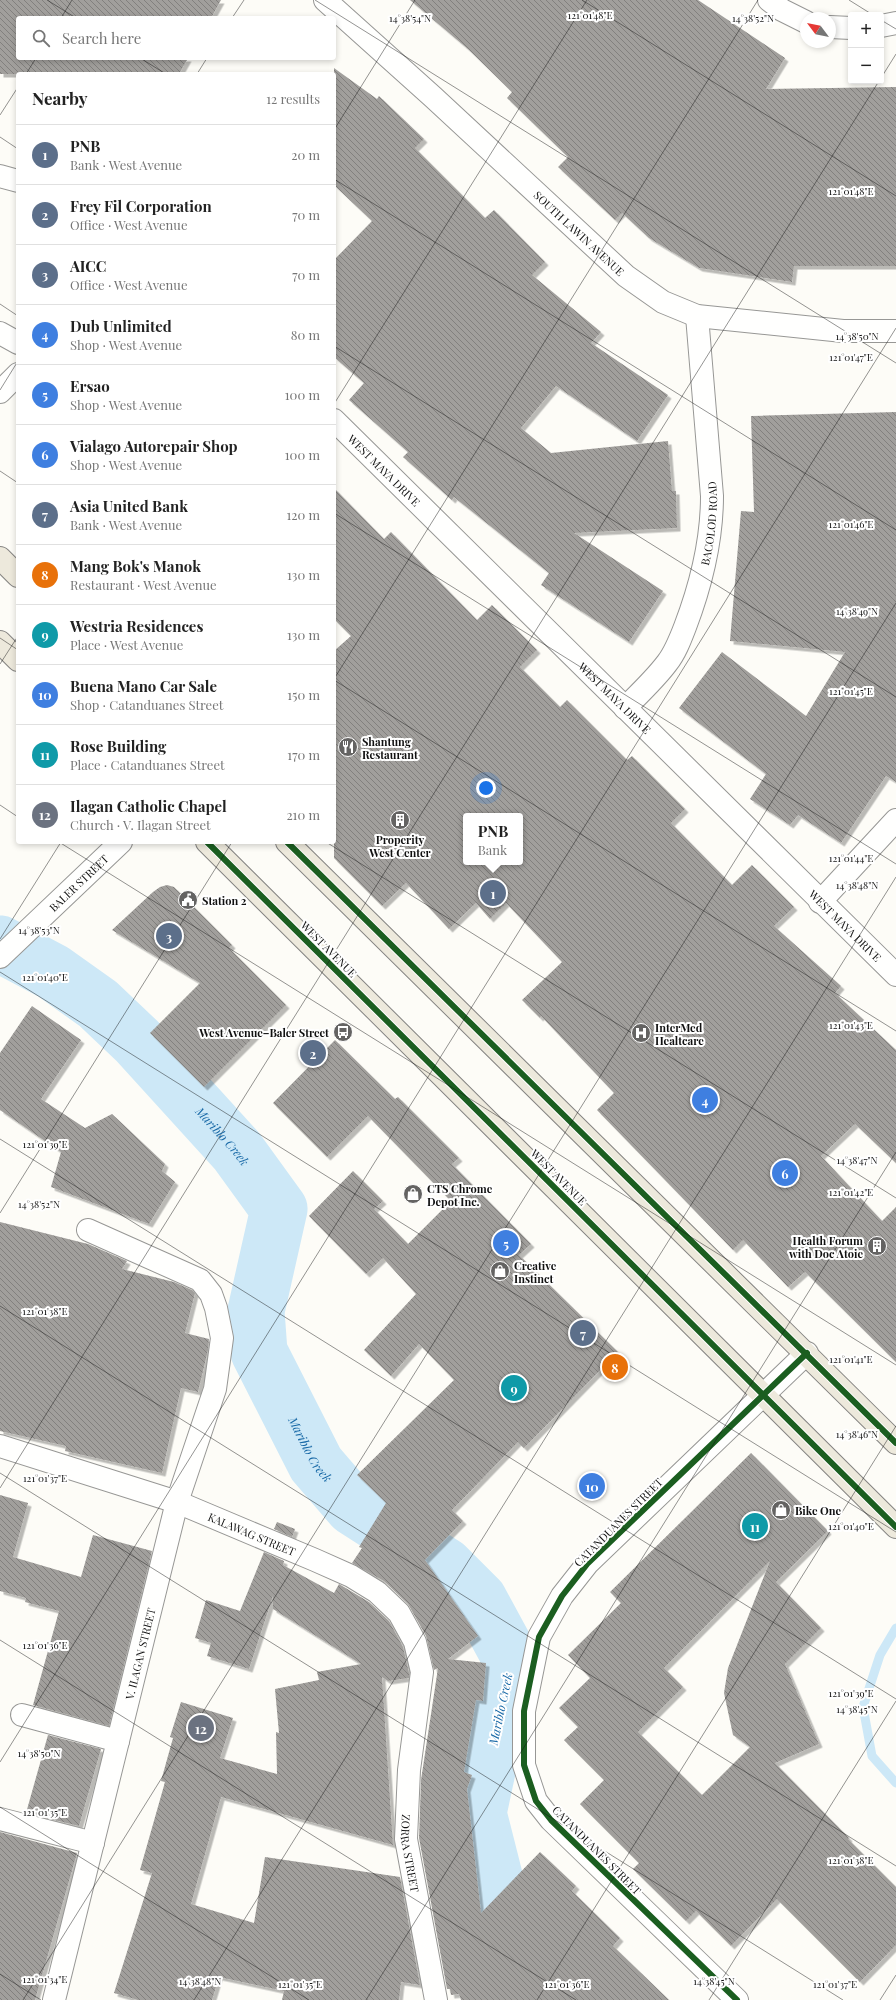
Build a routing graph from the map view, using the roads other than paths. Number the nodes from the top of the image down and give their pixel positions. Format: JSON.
{"nodes":[{"id":1,"x":325,"y":0,"type":"edge"},
{"id":2,"x":769,"y":0,"type":"edge"},
{"id":3,"x":800,"y":19,"type":"edge"},
{"id":4,"x":896,"y":23,"type":"edge"},
{"id":5,"x":884,"y":25,"type":"edge"},
{"id":6,"x":836,"y":27,"type":"edge"},
{"id":7,"x":848,"y":28,"type":"edge"},
{"id":8,"x":0,"y":176,"type":"edge"},
{"id":9,"x":16,"y":180,"type":"edge"},
{"id":10,"x":697,"y":316,"type":"junction"},
{"id":11,"x":896,"y":331,"type":"edge"},
{"id":12,"x":0,"y":333,"type":"edge"},
{"id":13,"x":16,"y":342,"type":"edge"},
{"id":14,"x":16,"y":376,"type":"edge"},
{"id":15,"x":0,"y":392,"type":"edge"},
{"id":16,"x":336,"y":422,"type":"edge"},
{"id":17,"x":0,"y":558,"type":"edge"},
{"id":18,"x":16,"y":574,"type":"edge"},
{"id":19,"x":0,"y":642,"type":"edge"},
{"id":20,"x":16,"y":658,"type":"edge"},
{"id":21,"x":625,"y":708,"type":"junction"},
{"id":22,"x":896,"y":820,"type":"edge"},
{"id":23,"x":119,"y":844,"type":"edge"},
{"id":24,"x":210,"y":844,"type":"edge"},
{"id":25,"x":289,"y":844,"type":"edge"},
{"id":26,"x":820,"y":902,"type":"junction"},
{"id":27,"x":0,"y":957,"type":"edge"},
{"id":28,"x":896,"y":975,"type":"edge"},
{"id":29,"x":88,"y":1230,"type":"dead end"},
{"id":30,"x":807,"y":1353,"type":"junction"},
{"id":31,"x":764,"y":1395,"type":"junction"},
{"id":32,"x":896,"y":1443,"type":"edge"},
{"id":33,"x":0,"y":1446,"type":"edge"},
{"id":34,"x":177,"y":1502,"type":"junction"},
{"id":35,"x":896,"y":1527,"type":"edge"},
{"id":36,"x":419,"y":1706,"type":"joint"},
{"id":37,"x":22,"y":1715,"type":"dead end"},
{"id":38,"x":118,"y":1741,"type":"junction"},
{"id":39,"x":0,"y":1819,"type":"edge"},
{"id":40,"x":93,"y":1842,"type":"junction"},
{"id":41,"x":54,"y":2000,"type":"edge"},
{"id":42,"x":436,"y":2000,"type":"edge"},
{"id":43,"x":738,"y":2000,"type":"edge"}],
"edges":[{"from":1,"to":10,"type":"street","name":"SOUTH LAWIN AVENUE"},
{"from":2,"to":3,"type":"street"},
{"from":4,"to":5,"type":"street"},
{"from":6,"to":7,"type":"street"},
{"from":8,"to":9,"type":"street"},
{"from":10,"to":11,"type":"street","name":"SOUTH LAWIN AVENUE"},
{"from":10,"to":21,"type":"street","name":"BACOLOD ROAD"},
{"from":12,"to":13,"type":"street"},
{"from":14,"to":15,"type":"street"},
{"from":16,"to":21,"type":"street","name":"WEST MAYA DRIVE"},
{"from":17,"to":18,"type":"main road"},
{"from":19,"to":20,"type":"main road"},
{"from":21,"to":26,"type":"street","name":"WEST MAYA DRIVE"},
{"from":22,"to":26,"type":"street"},
{"from":23,"to":27,"type":"street","name":"BALER STREET"},
{"from":24,"to":31,"type":"main road","name":"WEST AVENUE"},
{"from":25,"to":30,"type":"main road"},
{"from":26,"to":28,"type":"street","name":"WEST MAYA DRIVE"},
{"from":29,"to":34,"type":"street","name":"V. ILAGAN STREET"},
{"from":30,"to":31,"type":"street","name":"CATANDUANES STREET"},
{"from":30,"to":32,"type":"main road"},
{"from":31,"to":35,"type":"main road","name":"WEST AVENUE"},
{"from":31,"to":43,"type":"street","name":"CATANDUANES STREET"},
{"from":33,"to":34,"type":"street","name":"KALAWAG STREET"},
{"from":34,"to":36,"type":"street","name":"KALAWAG STREET"},
{"from":34,"to":38,"type":"street","name":"V. ILAGAN STREET"},
{"from":36,"to":42,"type":"street","name":"ZORRA STREET"},
{"from":37,"to":38,"type":"street"},
{"from":38,"to":40,"type":"street","name":"V. ILAGAN STREET"},
{"from":39,"to":40,"type":"street"},
{"from":40,"to":41,"type":"street","name":"V. ILAGAN STREET"}]}
